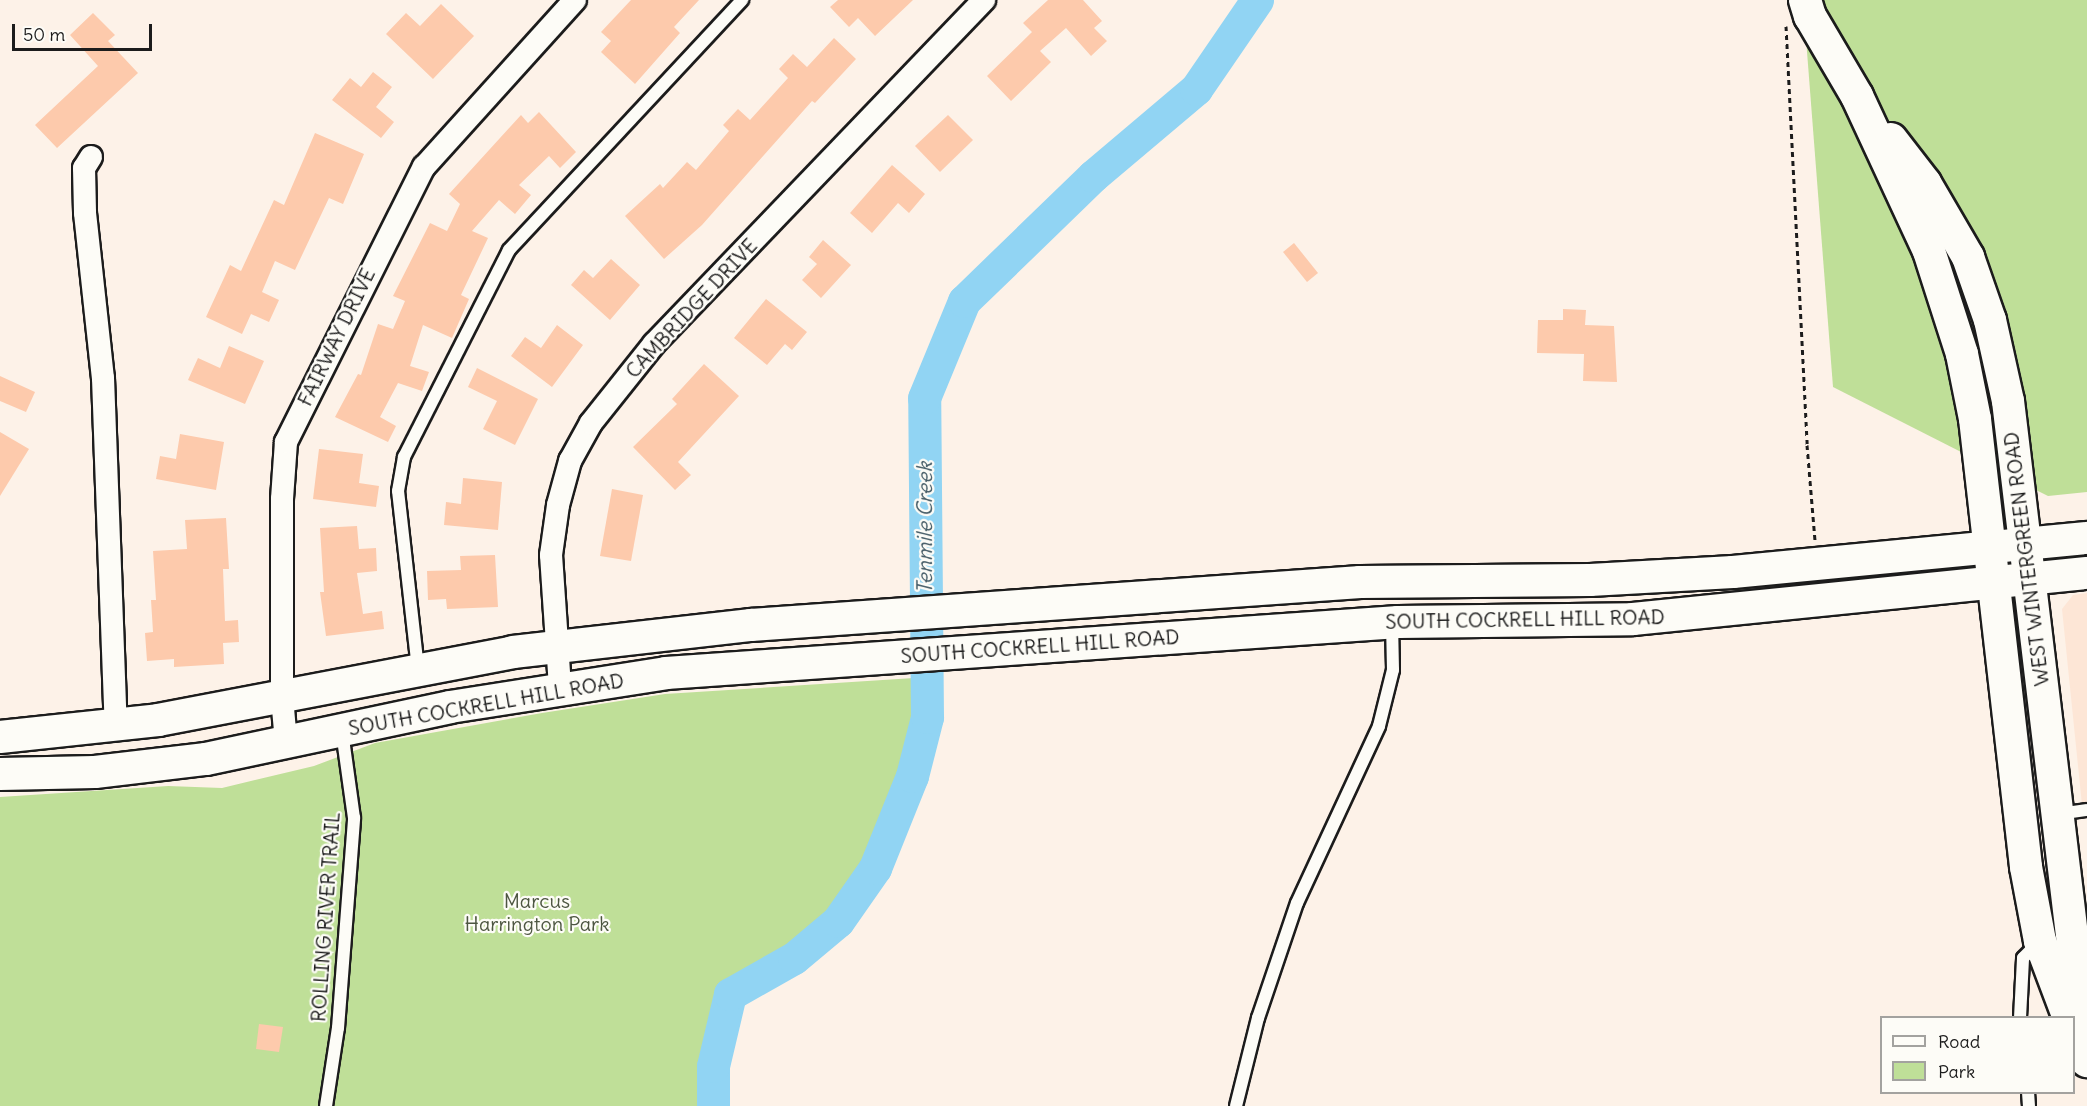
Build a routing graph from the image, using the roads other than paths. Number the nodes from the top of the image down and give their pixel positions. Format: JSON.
{"nodes":[{"id":1,"x":575,"y":0,"type":"edge"},
{"id":2,"x":742,"y":0,"type":"edge"},
{"id":3,"x":984,"y":0,"type":"edge"},
{"id":4,"x":1796,"y":11,"type":"edge"},
{"id":5,"x":1857,"y":96,"type":"junction"},
{"id":6,"x":91,"y":157,"type":"dead end"},
{"id":7,"x":2087,"y":538,"type":"edge"},
{"id":8,"x":2025,"y":544,"type":"junction"},
{"id":9,"x":1989,"y":548,"type":"junction"},
{"id":10,"x":2087,"y":573,"type":"edge"},
{"id":11,"x":2029,"y":578,"type":"junction"},
{"id":12,"x":1398,"y":580,"type":"junction"},
{"id":13,"x":1992,"y":583,"type":"junction"},
{"id":14,"x":1395,"y":622,"type":"junction"},
{"id":15,"x":556,"y":646,"type":"junction"},
{"id":16,"x":418,"y":670,"type":"junction"},
{"id":17,"x":338,"y":686,"type":"junction"},
{"id":18,"x":560,"y":687,"type":"junction"},
{"id":19,"x":282,"y":697,"type":"junction"},
{"id":20,"x":116,"y":725,"type":"junction"},
{"id":21,"x":342,"y":730,"type":"junction"},
{"id":22,"x":0,"y":737,"type":"edge"},
{"id":23,"x":286,"y":742,"type":"junction"},
{"id":24,"x":0,"y":774,"type":"edge"},
{"id":25,"x":2087,"y":810,"type":"edge"},
{"id":26,"x":2056,"y":814,"type":"junction"},
{"id":27,"x":2040,"y":941,"type":"junction"},
{"id":28,"x":2020,"y":1016,"type":"edge"},
{"id":29,"x":2069,"y":1016,"type":"edge"},
{"id":30,"x":2075,"y":1034,"type":"edge"},
{"id":31,"x":2087,"y":1061,"type":"edge"},
{"id":32,"x":326,"y":1106,"type":"edge"},
{"id":33,"x":1236,"y":1106,"type":"edge"}],
"edges":[{"from":1,"to":19,"type":"street","name":"FAIRWAY DRIVE"},
{"from":2,"to":16,"type":"lane"},
{"from":3,"to":15,"type":"street","name":"CAMBRIDGE DRIVE"},
{"from":4,"to":5,"type":"main road","name":"WEST WINTERGREEN ROAD"},
{"from":5,"to":8,"type":"main road","name":"WEST WINTERGREEN ROAD"},
{"from":5,"to":9,"type":"main road","name":"WEST WINTERGREEN ROAD"},
{"from":6,"to":20,"type":"street"},
{"from":7,"to":8,"type":"main road","name":"SOUTH COCKRELL HILL ROAD"},
{"from":8,"to":9,"type":"main road","name":"SOUTH COCKRELL HILL ROAD"},
{"from":8,"to":11,"type":"main road","name":"WEST WINTERGREEN ROAD"},
{"from":9,"to":12,"type":"main road","name":"SOUTH COCKRELL HILL ROAD"},
{"from":9,"to":13,"type":"main road","name":"WEST WINTERGREEN ROAD"},
{"from":10,"to":11,"type":"main road","name":"SOUTH COCKRELL HILL ROAD"},
{"from":11,"to":13,"type":"main road","name":"SOUTH COCKRELL HILL ROAD"},
{"from":11,"to":26,"type":"main road","name":"WEST WINTERGREEN ROAD"},
{"from":12,"to":14,"type":"main road"},
{"from":12,"to":15,"type":"main road","name":"SOUTH COCKRELL HILL ROAD"},
{"from":13,"to":14,"type":"main road","name":"SOUTH COCKRELL HILL ROAD"},
{"from":13,"to":27,"type":"main road","name":"WEST WINTERGREEN ROAD"},
{"from":14,"to":18,"type":"main road","name":"SOUTH COCKRELL HILL ROAD"},
{"from":14,"to":33,"type":"lane"},
{"from":15,"to":16,"type":"main road","name":"SOUTH COCKRELL HILL ROAD"},
{"from":15,"to":18,"type":"street","name":"CAMBRIDGE DRIVE"},
{"from":16,"to":17,"type":"main road","name":"SOUTH COCKRELL HILL ROAD"},
{"from":17,"to":19,"type":"main road","name":"SOUTH COCKRELL HILL ROAD"},
{"from":17,"to":21,"type":"main road"},
{"from":18,"to":21,"type":"main road","name":"SOUTH COCKRELL HILL ROAD"},
{"from":19,"to":20,"type":"main road","name":"SOUTH COCKRELL HILL ROAD"},
{"from":19,"to":23,"type":"street","name":"FAIRWAY DRIVE"},
{"from":20,"to":22,"type":"main road","name":"SOUTH COCKRELL HILL ROAD"},
{"from":21,"to":23,"type":"main road","name":"SOUTH COCKRELL HILL ROAD"},
{"from":21,"to":32,"type":"lane","name":"ROLLING RIVER TRAIL"},
{"from":23,"to":24,"type":"main road","name":"SOUTH COCKRELL HILL ROAD"},
{"from":25,"to":26,"type":"lane"},
{"from":26,"to":31,"type":"main road","name":"WEST WINTERGREEN ROAD"},
{"from":27,"to":28,"type":"lane"},
{"from":27,"to":29,"type":"main road","name":"WEST WINTERGREEN ROAD"},
{"from":30,"to":31,"type":"main road","name":"WEST WINTERGREEN ROAD"}]}
